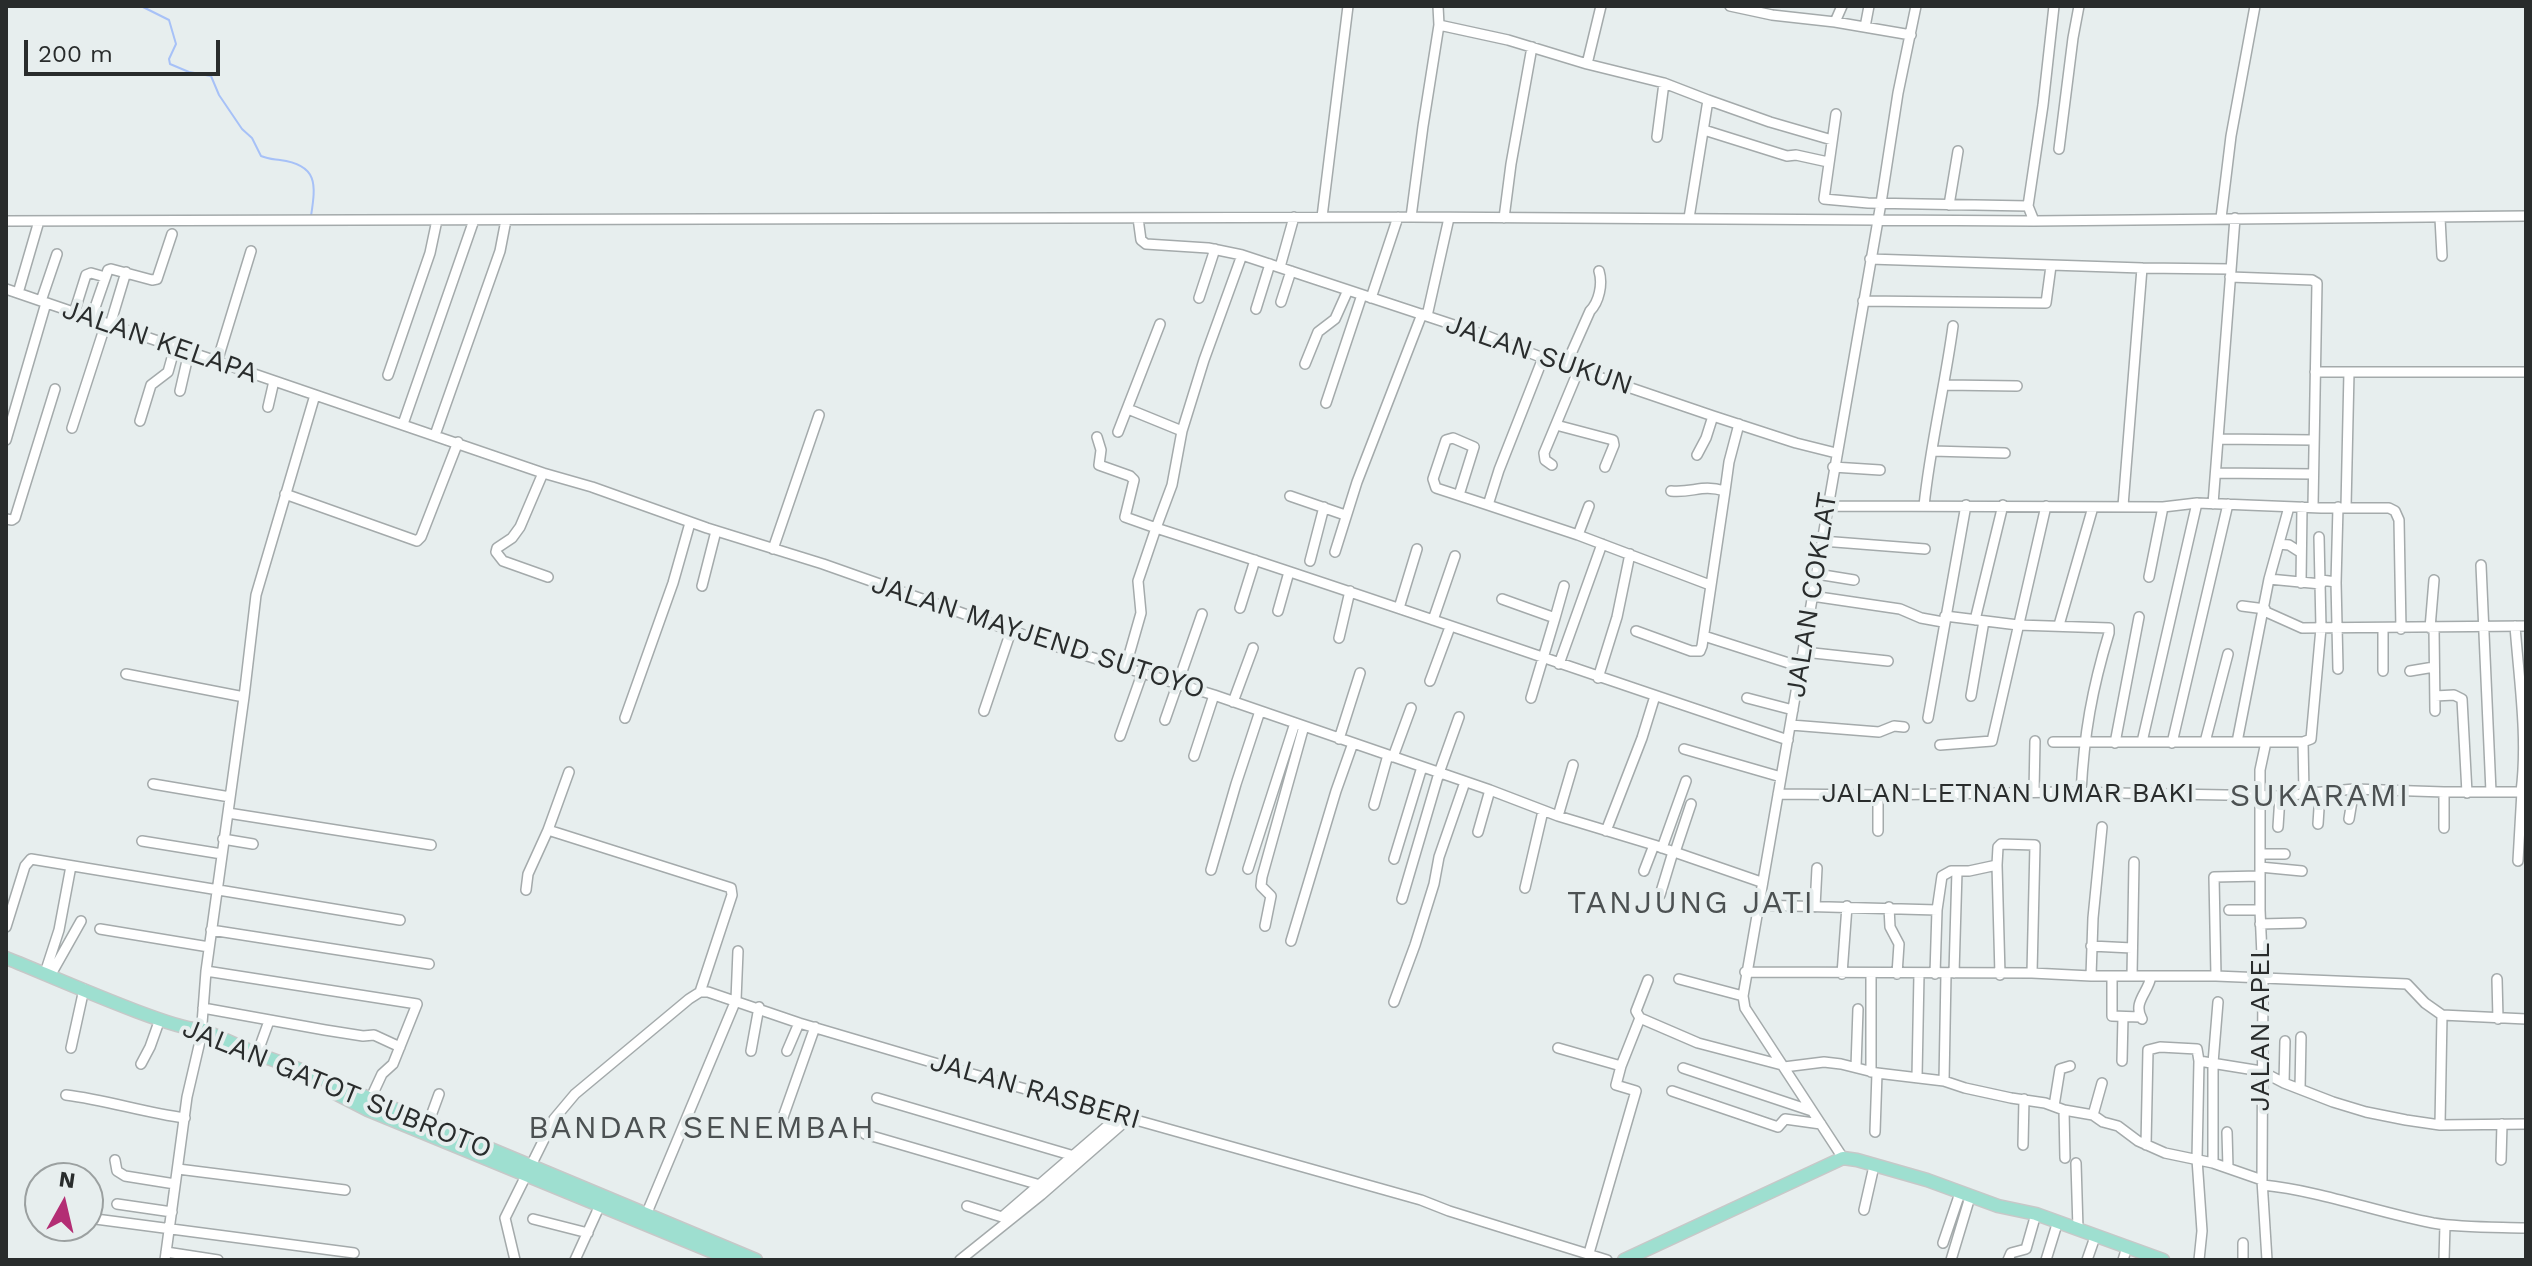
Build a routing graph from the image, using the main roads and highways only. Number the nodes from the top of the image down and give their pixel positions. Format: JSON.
{"nodes":[{"id":1,"x":6,"y":958,"type":"edge"},
{"id":2,"x":198,"y":1032,"type":"junction"},
{"id":3,"x":303,"y":1073,"type":"junction"},
{"id":4,"x":368,"y":1104,"type":"junction"},
{"id":5,"x":528,"y":1171,"type":"junction"},
{"id":6,"x":2125,"y":1254,"type":"edge"},
{"id":7,"x":734,"y":1260,"type":"edge"},
{"id":8,"x":756,"y":1260,"type":"edge"},
{"id":9,"x":1624,"y":1260,"type":"edge"},
{"id":10,"x":2163,"y":1260,"type":"edge"}],
"edges":[{"from":1,"to":2,"type":"main road","name":"JALAN GATOT SUBROTO"},
{"from":2,"to":3,"type":"main road","name":"JALAN GATOT SUBROTO"},
{"from":2,"to":3,"type":"main road"},
{"from":3,"to":4,"type":"main road","name":"JALAN GATOT SUBROTO"},
{"from":4,"to":5,"type":"main road"},
{"from":4,"to":5,"type":"main road","name":"JALAN GATOT SUBROTO"},
{"from":5,"to":7,"type":"main road"},
{"from":5,"to":8,"type":"main road","name":"JALAN GATOT SUBROTO"},
{"from":6,"to":9,"type":"main road"},
{"from":6,"to":10,"type":"main road"}]}
